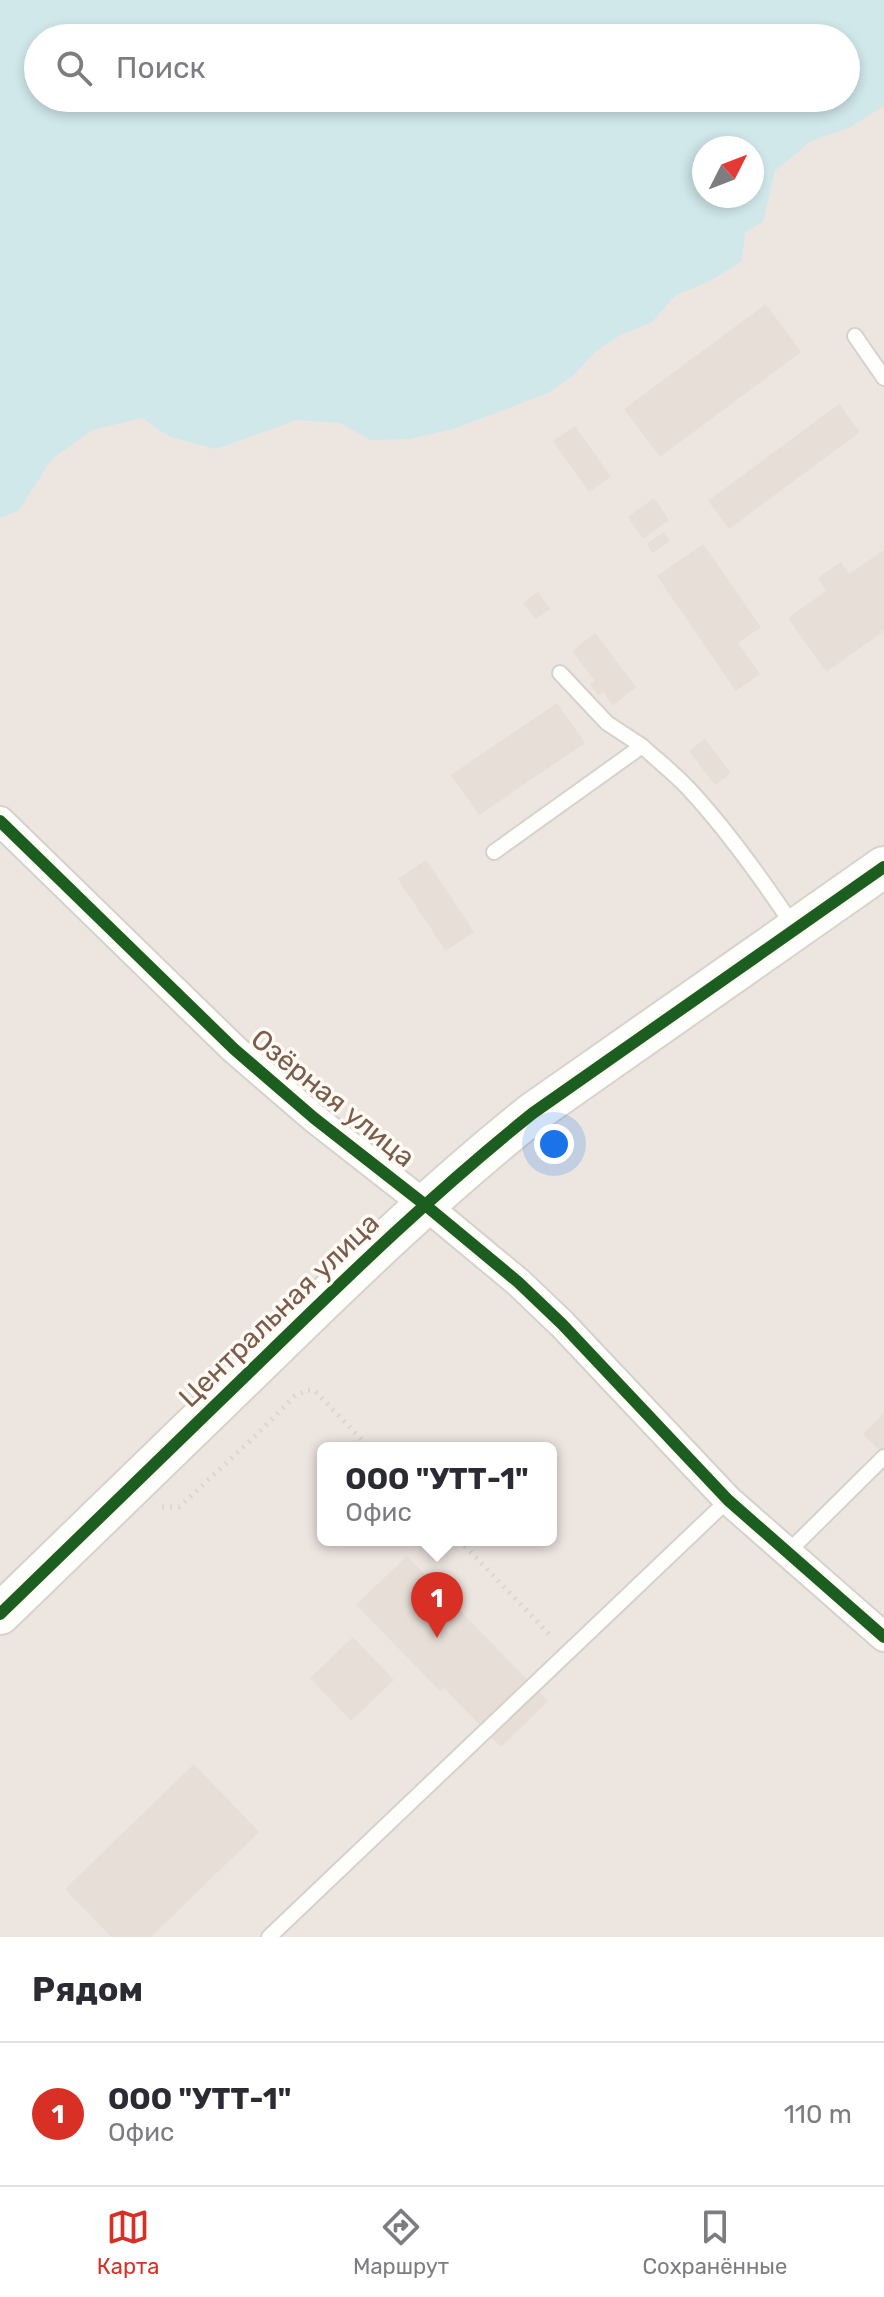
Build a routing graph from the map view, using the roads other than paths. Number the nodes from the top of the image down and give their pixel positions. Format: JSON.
{"nodes":[{"id":1,"x":855,"y":336,"type":"dead end"},
{"id":2,"x":884,"y":378,"type":"edge"},
{"id":3,"x":560,"y":673,"type":"dead end"},
{"id":4,"x":642,"y":746,"type":"junction"},
{"id":5,"x":0,"y":821,"type":"edge"},
{"id":6,"x":494,"y":852,"type":"dead end"},
{"id":7,"x":884,"y":867,"type":"edge"},
{"id":8,"x":796,"y":929,"type":"junction"},
{"id":9,"x":424,"y":1204,"type":"junction"},
{"id":10,"x":884,"y":1457,"type":"edge"},
{"id":11,"x":728,"y":1500,"type":"junction"},
{"id":12,"x":787,"y":1553,"type":"junction"},
{"id":13,"x":0,"y":1614,"type":"edge"},
{"id":14,"x":884,"y":1637,"type":"edge"},
{"id":15,"x":269,"y":1937,"type":"edge"}],
"edges":[{"from":1,"to":2,"type":"lane"},
{"from":3,"to":4,"type":"lane"},
{"from":4,"to":6,"type":"lane"},
{"from":4,"to":8,"type":"lane"},
{"from":5,"to":9,"type":"street","name":"Озёрная улица"},
{"from":7,"to":8,"type":"street","name":"Центральная улица"},
{"from":8,"to":9,"type":"street","name":"Центральная улица"},
{"from":9,"to":11,"type":"street","name":"Озёрная улица"},
{"from":9,"to":13,"type":"street","name":"Центральная улица"},
{"from":10,"to":12,"type":"lane"},
{"from":11,"to":12,"type":"street","name":"Озёрная улица"},
{"from":11,"to":15,"type":"lane"},
{"from":12,"to":14,"type":"street","name":"Озёрная улица"}]}
